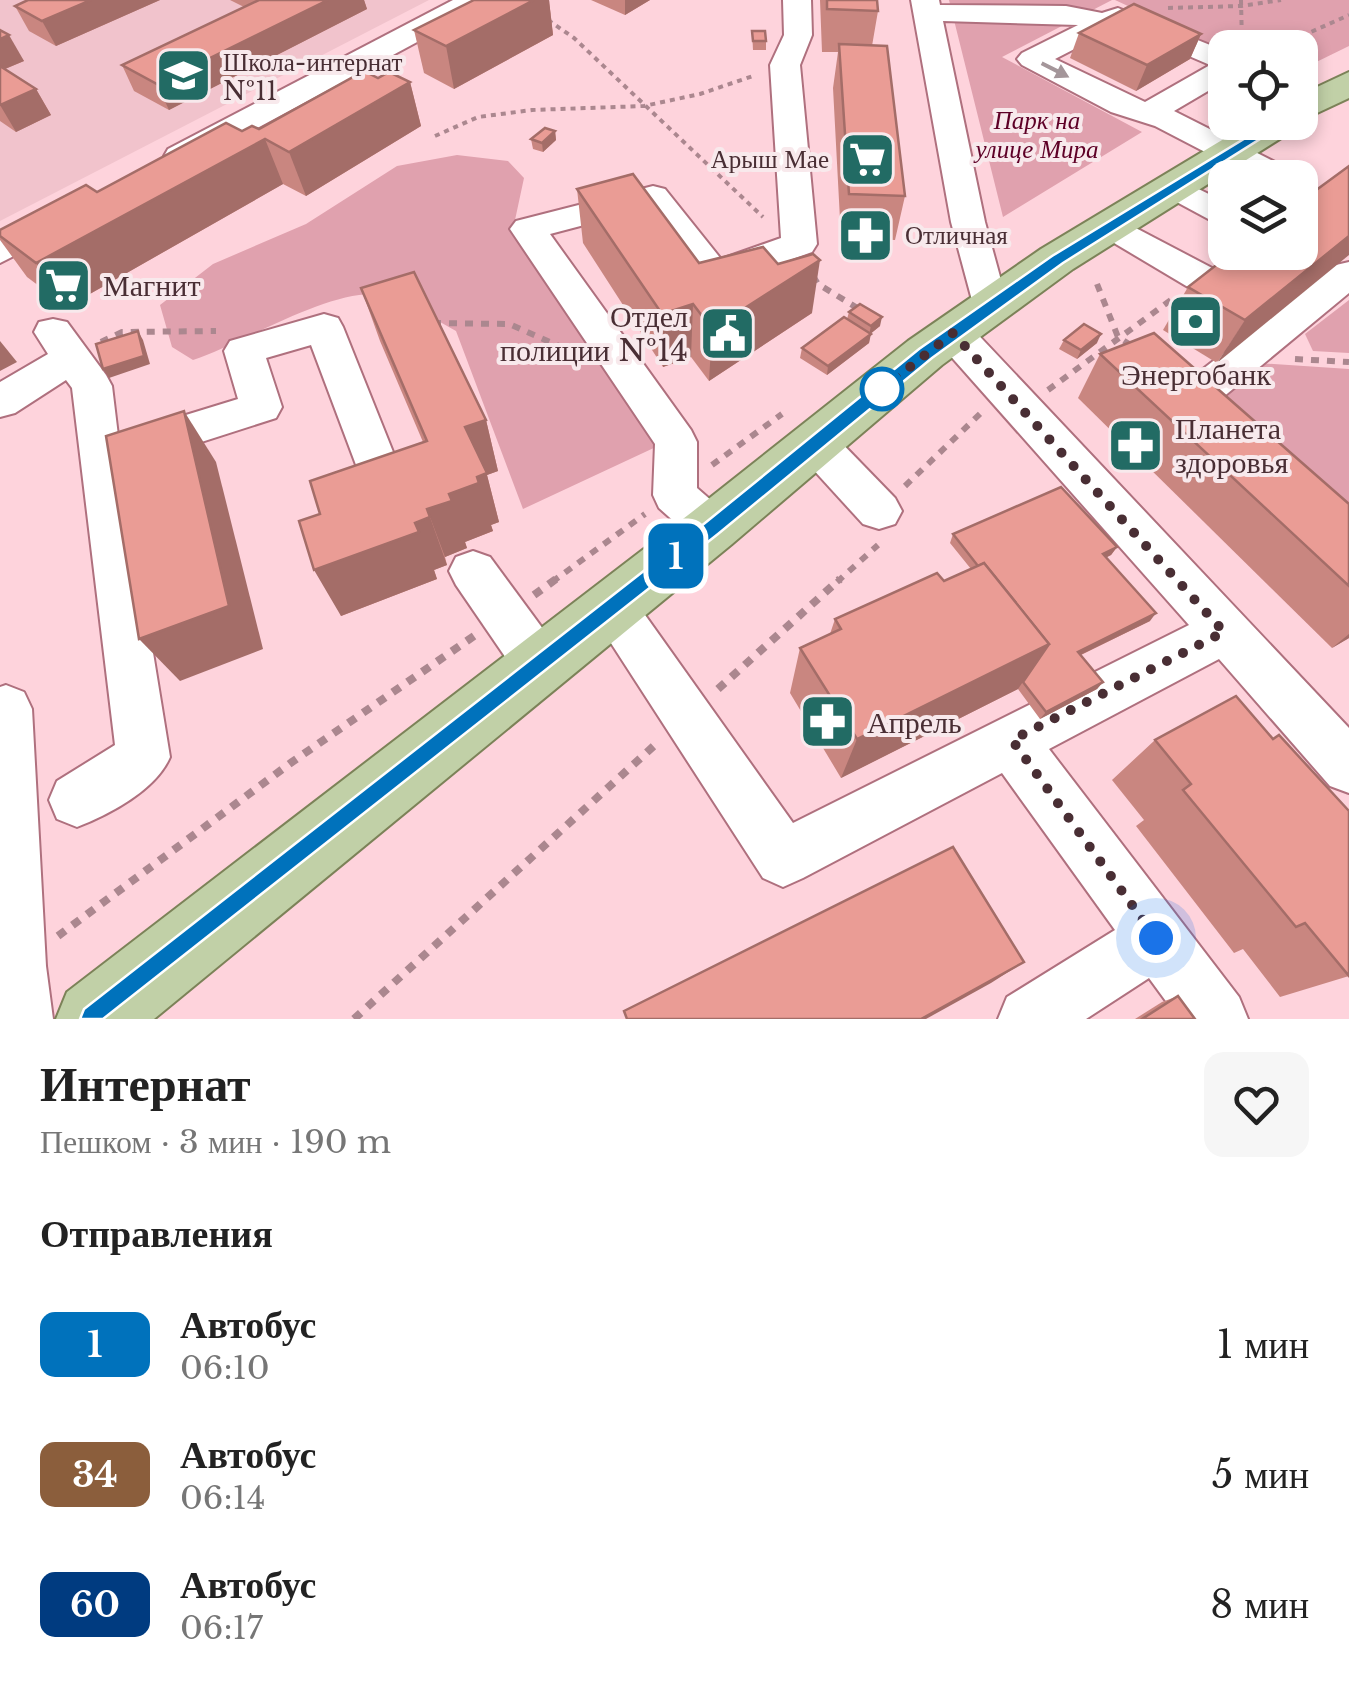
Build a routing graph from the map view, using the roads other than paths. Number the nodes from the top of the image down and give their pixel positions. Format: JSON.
{"nodes":[{"id":1,"x":474,"y":0,"type":"edge"},
{"id":2,"x":797,"y":0,"type":"edge"},
{"id":3,"x":927,"y":6,"type":"edge"},
{"id":4,"x":1106,"y":22,"type":"junction"},
{"id":5,"x":1208,"y":55,"type":"edge"},
{"id":6,"x":1208,"y":79,"type":"edge"},
{"id":7,"x":1349,"y":83,"type":"edge"},
{"id":8,"x":1318,"y":96,"type":"edge"},
{"id":9,"x":1151,"y":112,"type":"junction"},
{"id":10,"x":1251,"y":140,"type":"edge"},
{"id":11,"x":1232,"y":152,"type":"junction"},
{"id":12,"x":1249,"y":160,"type":"edge"},
{"id":13,"x":150,"y":172,"type":"edge"},
{"id":14,"x":1172,"y":186,"type":"junction"},
{"id":15,"x":83,"y":207,"type":"edge"},
{"id":16,"x":1208,"y":207,"type":"edge"},
{"id":17,"x":1110,"y":226,"type":"junction"},
{"id":18,"x":0,"y":251,"type":"edge"},
{"id":19,"x":1349,"y":274,"type":"edge"},
{"id":20,"x":1201,"y":278,"type":"edge"},
{"id":21,"x":971,"y":320,"type":"junction"},
{"id":22,"x":0,"y":402,"type":"edge"},
{"id":23,"x":806,"y":423,"type":"junction"},
{"id":24,"x":1251,"y":450,"type":"edge"},
{"id":25,"x":99,"y":459,"type":"junction"},
{"id":26,"x":390,"y":497,"type":"edge"},
{"id":27,"x":693,"y":510,"type":"junction"},
{"id":28,"x":879,"y":511,"type":"dead end"},
{"id":29,"x":473,"y":571,"type":"dead end"},
{"id":30,"x":611,"y":606,"type":"junction"},
{"id":31,"x":1224,"y":632,"type":"junction"},
{"id":32,"x":522,"y":640,"type":"junction"},
{"id":33,"x":0,"y":711,"type":"edge"},
{"id":34,"x":1012,"y":740,"type":"junction"},
{"id":35,"x":1340,"y":743,"type":"edge"},
{"id":36,"x":77,"y":800,"type":"dead end"},
{"id":37,"x":8,"y":894,"type":"edge"},
{"id":38,"x":1156,"y":938,"type":"junction"},
{"id":39,"x":18,"y":993,"type":"edge"},
{"id":40,"x":125,"y":1009,"type":"edge"},
{"id":41,"x":1029,"y":1019,"type":"edge"},
{"id":42,"x":1217,"y":1019,"type":"edge"}],
"edges":[{"from":1,"to":13,"type":"street"},
{"from":2,"to":27,"type":"street"},
{"from":3,"to":4,"type":"street"},
{"from":3,"to":21,"type":"street"},
{"from":4,"to":5,"type":"street"},
{"from":4,"to":9,"type":"street","one_way":true},
{"from":6,"to":9,"type":"street"},
{"from":7,"to":8,"type":"main road"},
{"from":9,"to":11,"type":"street"},
{"from":10,"to":11,"type":"main road"},
{"from":11,"to":12,"type":"street"},
{"from":11,"to":14,"type":"main road"},
{"from":14,"to":16,"type":"street"},
{"from":14,"to":17,"type":"main road"},
{"from":15,"to":18,"type":"street"},
{"from":17,"to":20,"type":"street"},
{"from":17,"to":21,"type":"main road"},
{"from":19,"to":24,"type":"street"},
{"from":21,"to":23,"type":"main road"},
{"from":21,"to":31,"type":"street"},
{"from":22,"to":25,"type":"street"},
{"from":23,"to":27,"type":"main road"},
{"from":23,"to":28,"type":"street"},
{"from":25,"to":26,"type":"street"},
{"from":25,"to":36,"type":"street"},
{"from":27,"to":30,"type":"main road"},
{"from":29,"to":32,"type":"street"},
{"from":30,"to":32,"type":"main road"},
{"from":30,"to":34,"type":"street"},
{"from":31,"to":34,"type":"street"},
{"from":31,"to":35,"type":"street"},
{"from":32,"to":40,"type":"main road"},
{"from":33,"to":37,"type":"street"},
{"from":34,"to":38,"type":"street"},
{"from":37,"to":39,"type":"street"},
{"from":38,"to":41,"type":"street"},
{"from":38,"to":42,"type":"street"}]}
